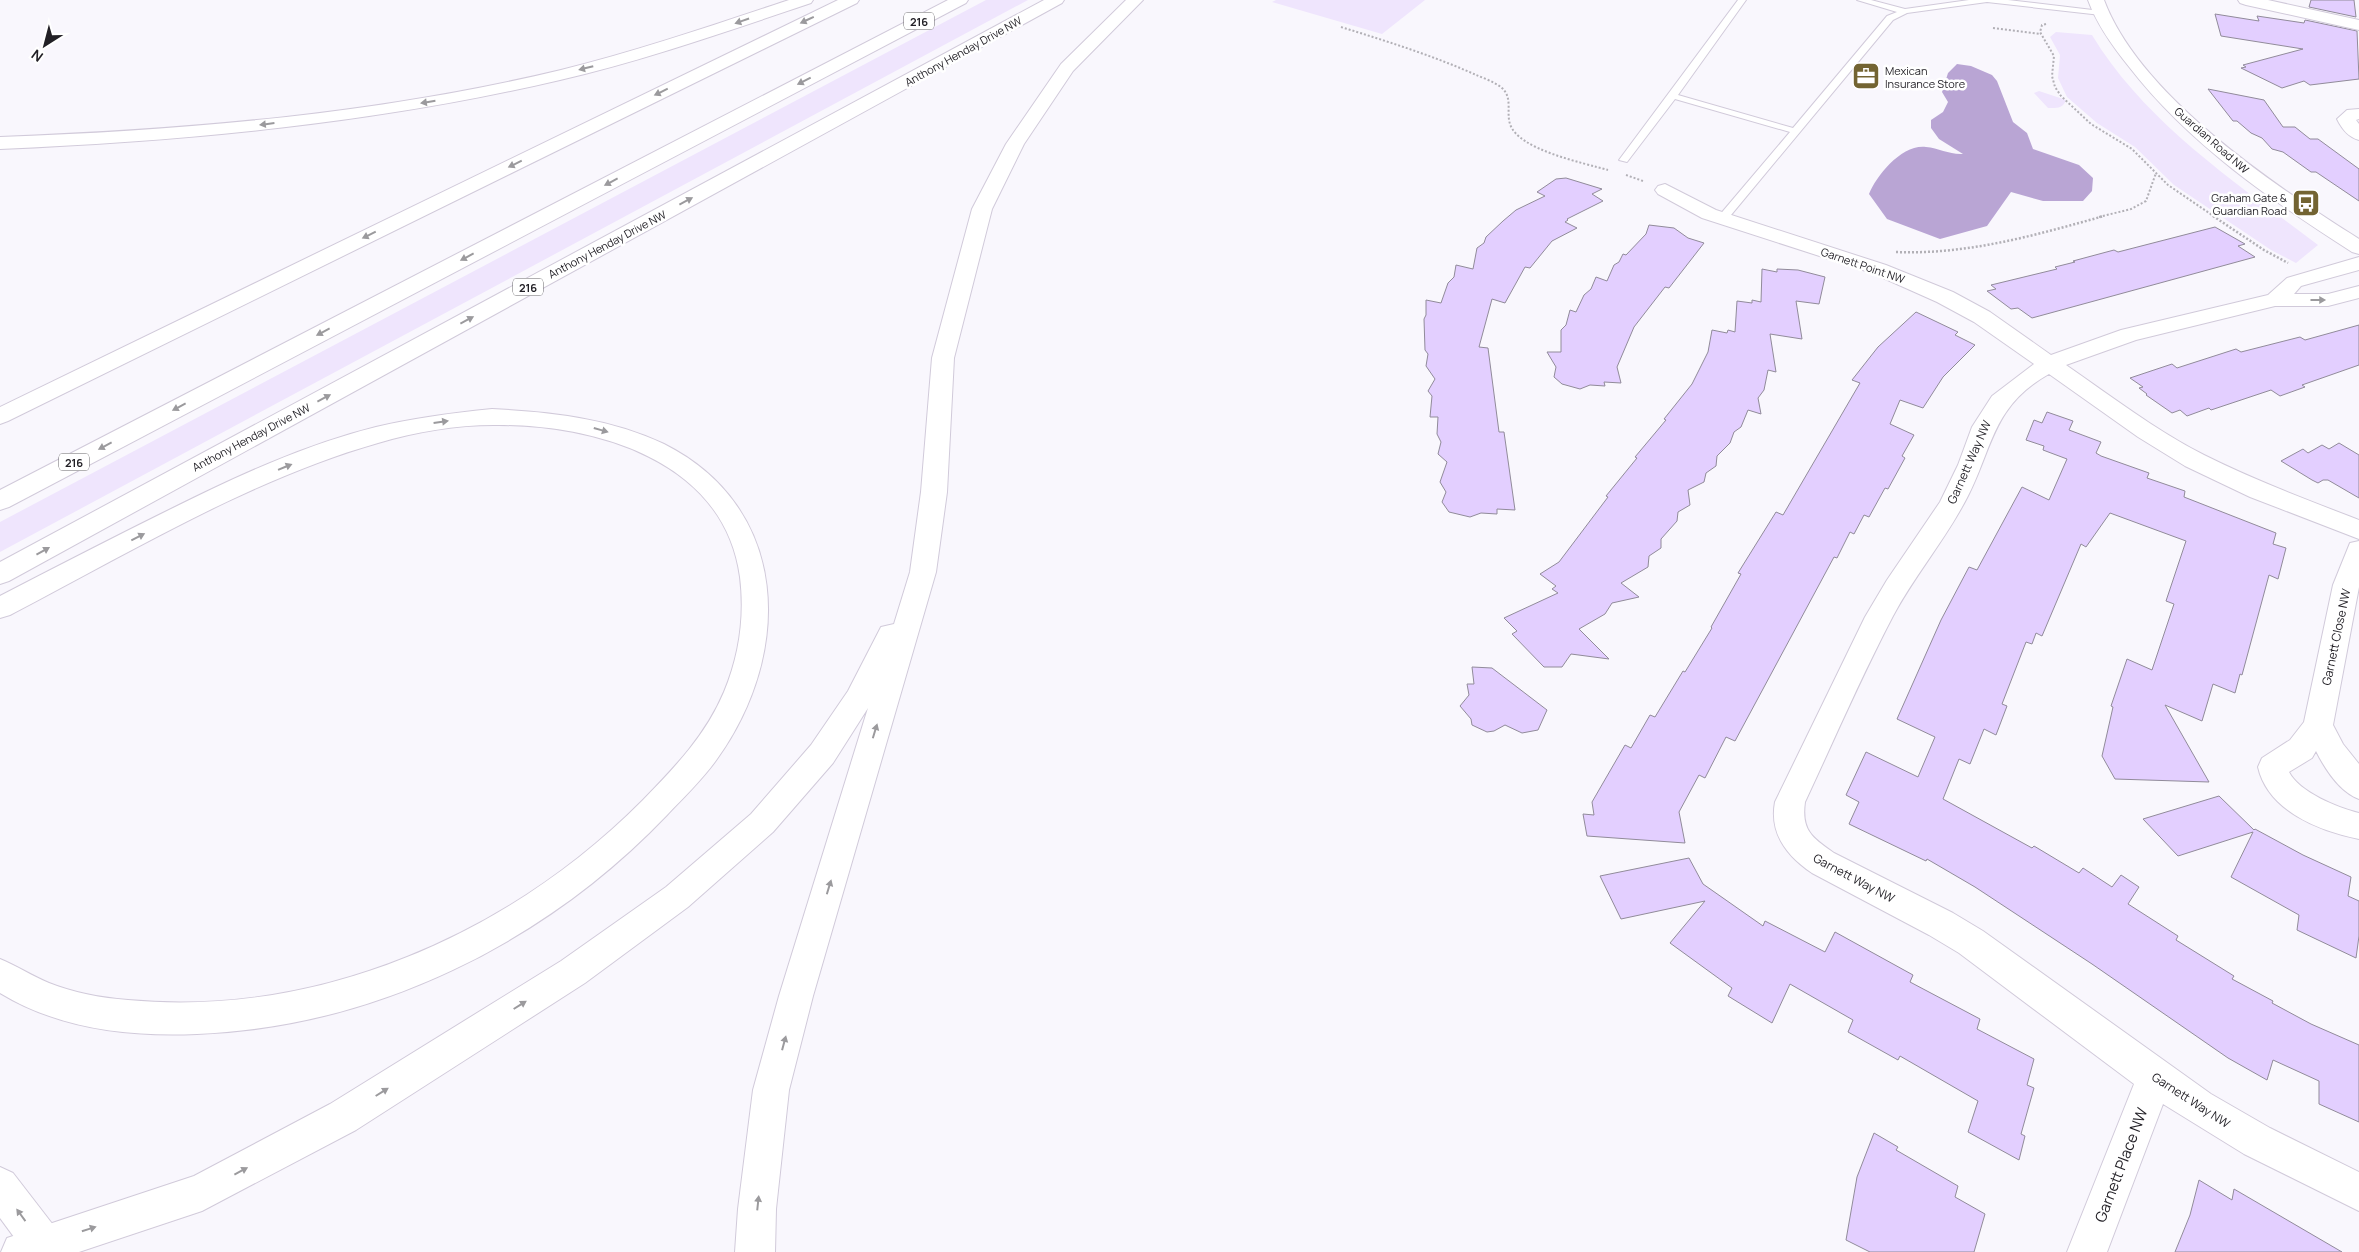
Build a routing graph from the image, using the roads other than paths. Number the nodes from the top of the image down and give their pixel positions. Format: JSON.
{"nodes":[{"id":1,"x":805,"y":0,"type":"edge"},
{"id":2,"x":851,"y":0,"type":"edge"},
{"id":3,"x":960,"y":0,"type":"edge"},
{"id":4,"x":1056,"y":0,"type":"edge"},
{"id":5,"x":1135,"y":0,"type":"edge"},
{"id":6,"x":1742,"y":0,"type":"edge"},
{"id":7,"x":1861,"y":0,"type":"edge"},
{"id":8,"x":1987,"y":0,"type":"edge"},
{"id":9,"x":2246,"y":0,"type":"edge"},
{"id":10,"x":2099,"y":6,"type":"edge"},
{"id":11,"x":1905,"y":11,"type":"junction"},
{"id":12,"x":2359,"y":25,"type":"edge"},
{"id":13,"x":1674,"y":96,"type":"junction"},
{"id":14,"x":2359,"y":114,"type":"edge"},
{"id":15,"x":1795,"y":131,"type":"junction"},
{"id":16,"x":2359,"y":134,"type":"edge"},
{"id":17,"x":0,"y":143,"type":"edge"},
{"id":18,"x":1624,"y":160,"type":"dead end"},
{"id":19,"x":1665,"y":190,"type":"dead end"},
{"id":20,"x":1722,"y":219,"type":"junction"},
{"id":21,"x":2359,"y":248,"type":"edge"},
{"id":22,"x":2359,"y":263,"type":"edge"},
{"id":23,"x":2359,"y":292,"type":"edge"},
{"id":24,"x":2275,"y":300,"type":"junction"},
{"id":25,"x":2050,"y":364,"type":"junction"},
{"id":26,"x":0,"y":416,"type":"edge"},
{"id":27,"x":0,"y":501,"type":"edge"},
{"id":28,"x":2359,"y":530,"type":"edge"},
{"id":29,"x":2359,"y":550,"type":"edge"},
{"id":30,"x":923,"y":572,"type":"junction"},
{"id":31,"x":0,"y":574,"type":"edge"},
{"id":32,"x":0,"y":608,"type":"edge"},
{"id":33,"x":2318,"y":725,"type":"junction"},
{"id":34,"x":2359,"y":786,"type":"edge"},
{"id":35,"x":2359,"y":826,"type":"edge"},
{"id":36,"x":0,"y":975,"type":"edge"},
{"id":37,"x":2155,"y":1077,"type":"junction"},
{"id":38,"x":0,"y":1186,"type":"edge"},
{"id":39,"x":2359,"y":1192,"type":"edge"},
{"id":40,"x":38,"y":1249,"type":"edge"},
{"id":41,"x":755,"y":1252,"type":"edge"},
{"id":42,"x":2087,"y":1252,"type":"edge"}],
"edges":[{"from":1,"to":17,"type":"main road","one_way":true},
{"from":2,"to":26,"type":"main road","one_way":true},
{"from":3,"to":27,"type":"main road","number":"216","one_way":true},
{"from":31,"to":4,"type":"main road","name":"Anthony Henday Drive NW","number":"216","one_way":true},
{"from":5,"to":30,"type":"main road"},
{"from":6,"to":13,"type":"lane"},
{"from":7,"to":11,"type":"lane"},
{"from":8,"to":10,"type":"lane"},
{"from":8,"to":11,"type":"lane"},
{"from":9,"to":12,"type":"main road"},
{"from":10,"to":21,"type":"main road","name":"Guardian Road NW"},
{"from":11,"to":15,"type":"lane"},
{"from":13,"to":15,"type":"lane"},
{"from":13,"to":18,"type":"lane"},
{"from":14,"to":16,"type":"main road"},
{"from":15,"to":20,"type":"lane"},
{"from":19,"to":20,"type":"main road","name":"Garnett Point NW"},
{"from":20,"to":25,"type":"main road","name":"Garnett Point NW"},
{"from":22,"to":24,"type":"main road","name":"Garnett Way NW"},
{"from":24,"to":23,"type":"main road","name":"Garnett Way NW","one_way":true},
{"from":24,"to":25,"type":"main road","name":"Garnett Way NW"},
{"from":25,"to":28,"type":"main road"},
{"from":25,"to":37,"type":"main road","name":"Garnett Way NW"},
{"from":29,"to":33,"type":"main road","name":"Garnett Close NW"},
{"from":40,"to":30,"type":"main road","one_way":true},
{"from":41,"to":30,"type":"main road","one_way":true},
{"from":32,"to":36,"type":"main road","one_way":true},
{"from":33,"to":34,"type":"main road"},
{"from":33,"to":35,"type":"main road","name":"Garnett Close NW"},
{"from":37,"to":39,"type":"main road","name":"Garnett Way NW"},
{"from":37,"to":42,"type":"main road","name":"Garnett Place NW"},
{"from":40,"to":38,"type":"main road","one_way":true}]}
